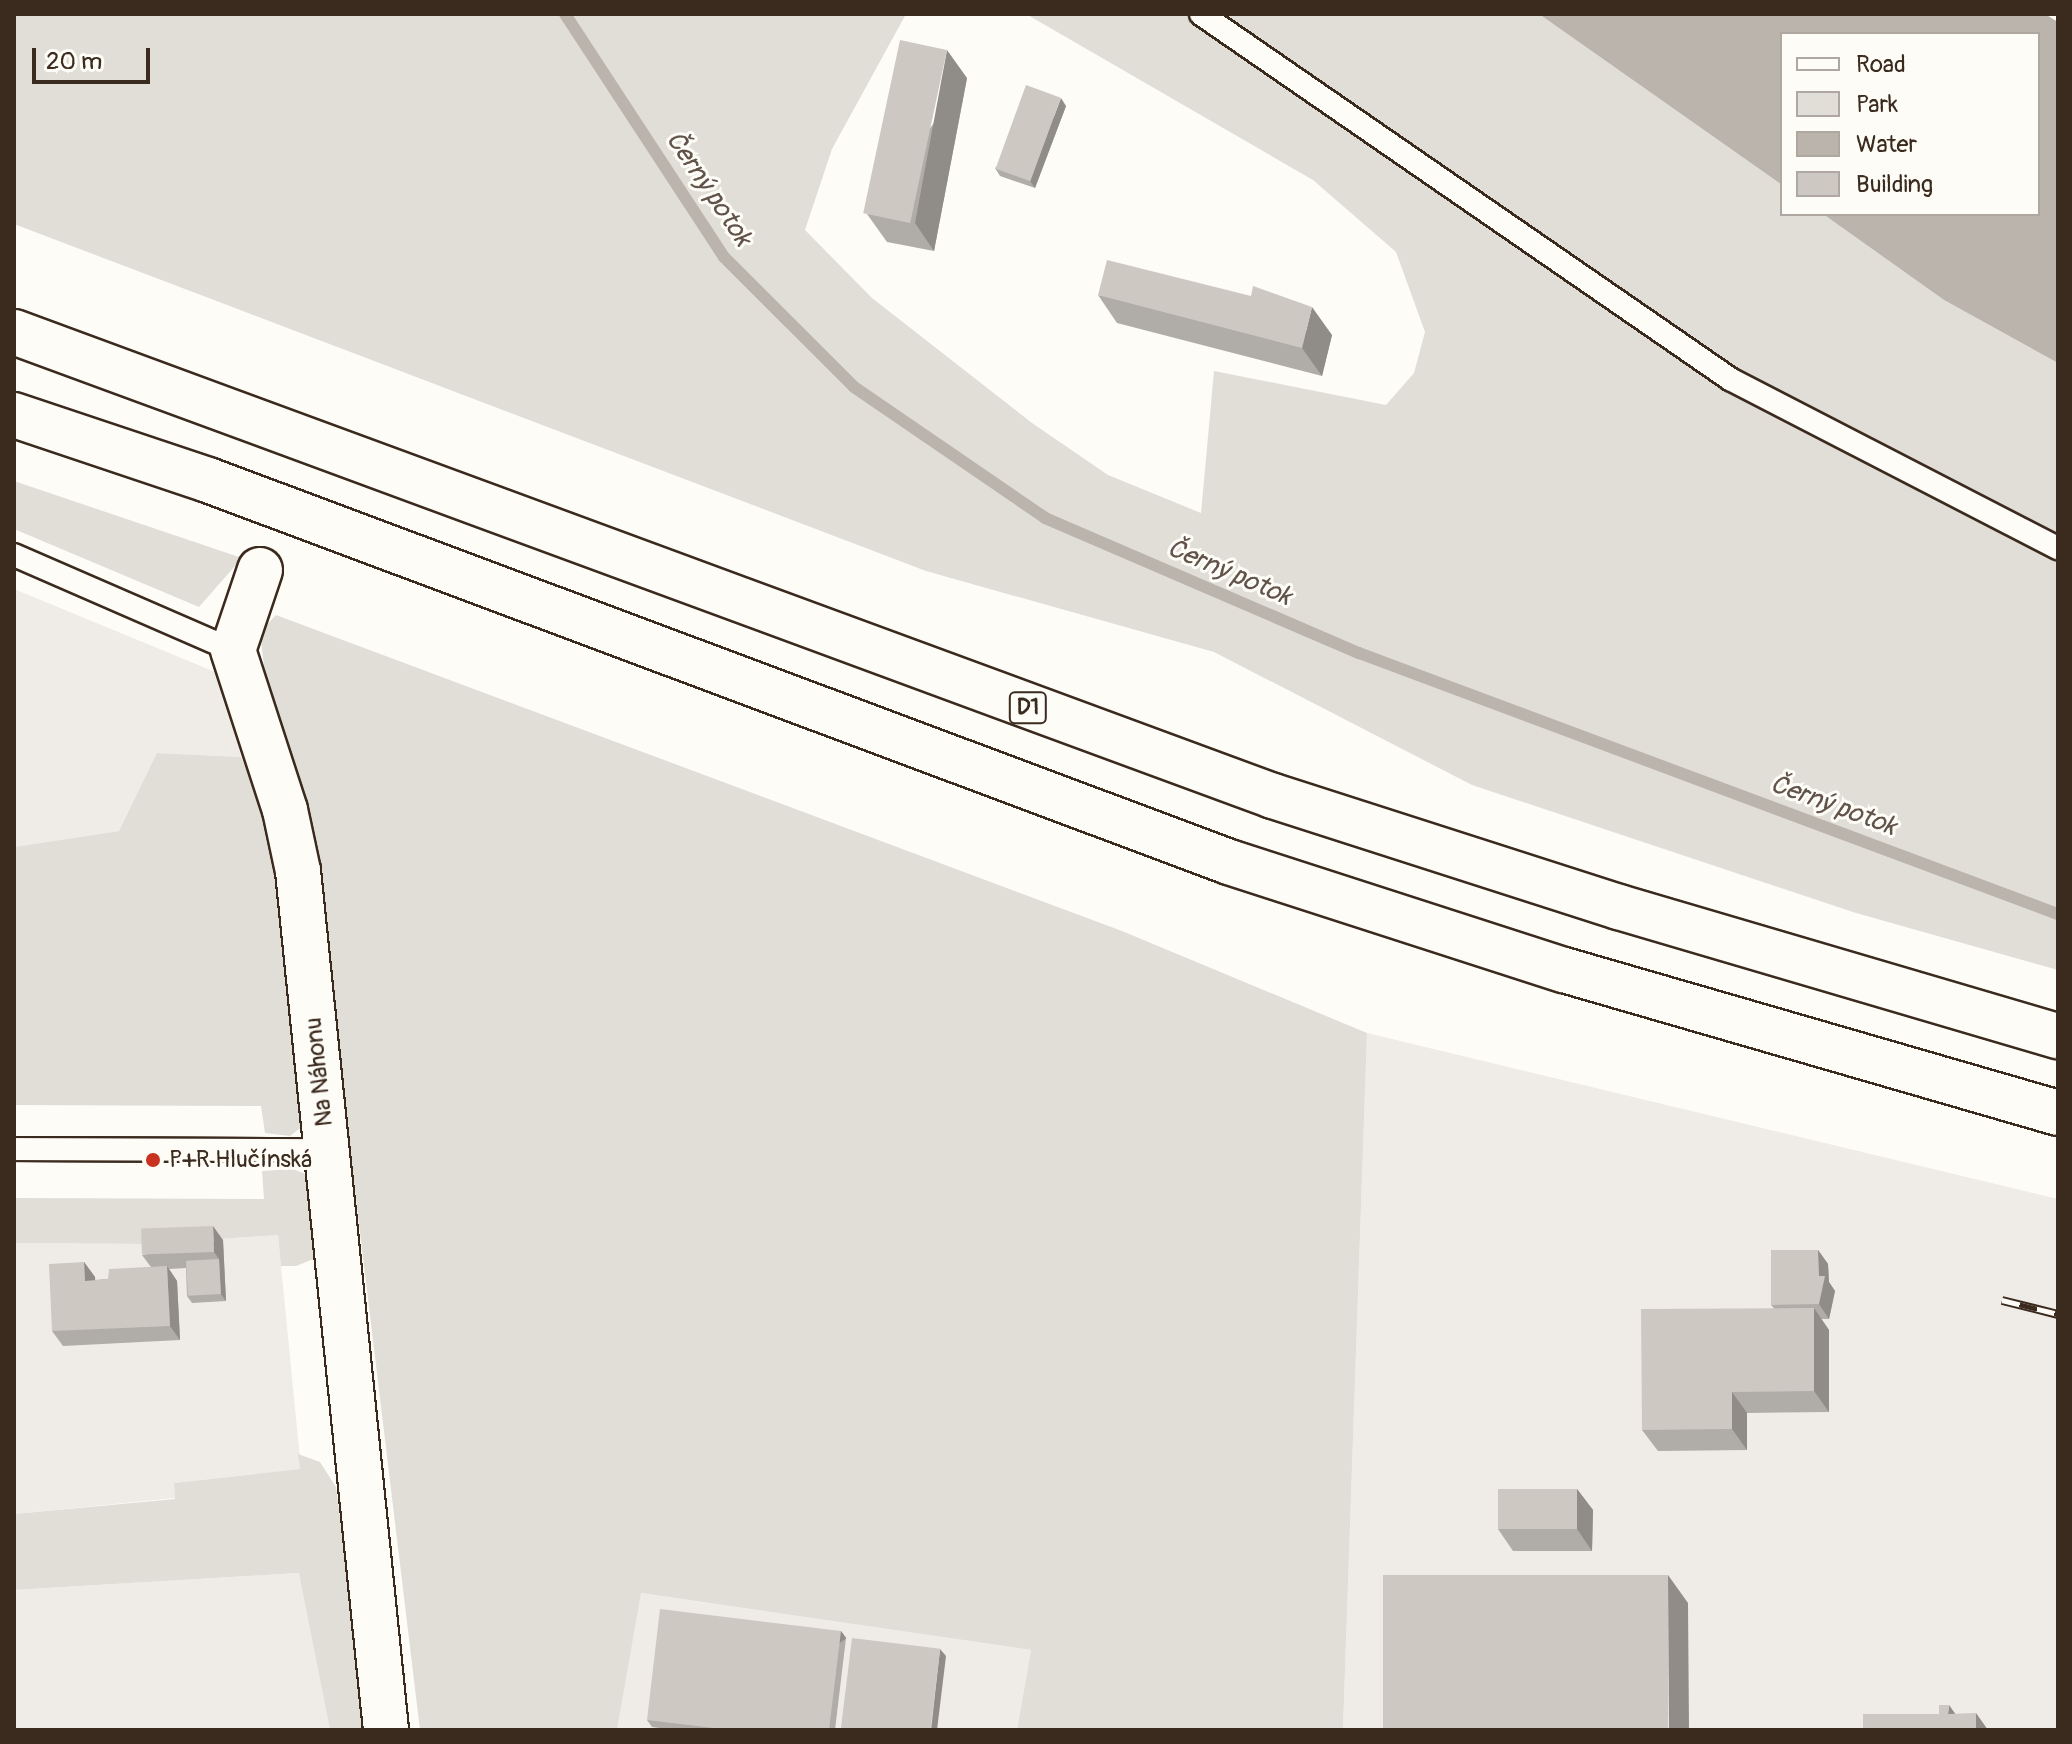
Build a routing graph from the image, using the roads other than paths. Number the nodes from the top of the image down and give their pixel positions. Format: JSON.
{"nodes":[{"id":1,"x":1201,"y":14,"type":"edge"},
{"id":2,"x":14,"y":332,"type":"edge"},
{"id":3,"x":14,"y":415,"type":"edge"},
{"id":4,"x":2058,"y":548,"type":"edge"},
{"id":5,"x":14,"y":555,"type":"edge"},
{"id":6,"x":260,"y":570,"type":"dead end"},
{"id":7,"x":233,"y":650,"type":"junction"},
{"id":8,"x":2058,"y":1036,"type":"edge"},
{"id":9,"x":2058,"y":1113,"type":"edge"},
{"id":10,"x":14,"y":1149,"type":"edge"},
{"id":11,"x":326,"y":1150,"type":"junction"},
{"id":12,"x":386,"y":1730,"type":"edge"}],
"edges":[{"from":1,"to":4,"type":"lane"},
{"from":2,"to":8,"type":"main road","number":"D1"},
{"from":3,"to":9,"type":"main road"},
{"from":5,"to":7,"type":"lane"},
{"from":6,"to":7,"type":"main road"},
{"from":7,"to":11,"type":"main road","name":"Na Náhonu"},
{"from":10,"to":11,"type":"lane"},
{"from":11,"to":12,"type":"main road","name":"Na Náhonu"}]}
